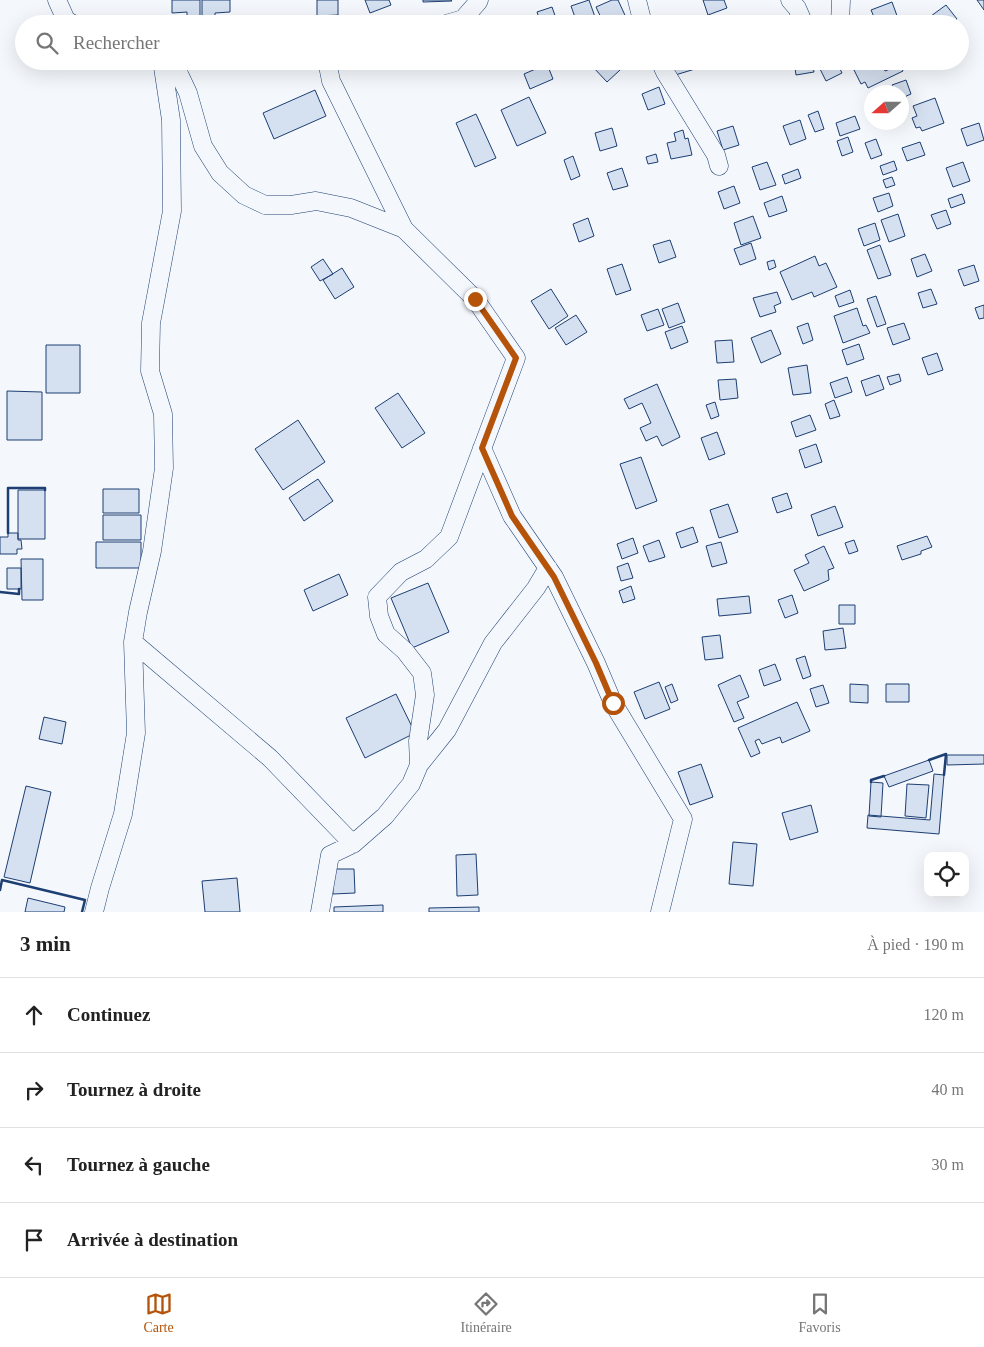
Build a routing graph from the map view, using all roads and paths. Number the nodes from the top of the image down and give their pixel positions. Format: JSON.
{"nodes":[{"id":1,"x":57,"y":0,"type":"edge"},
{"id":2,"x":479,"y":0,"type":"edge"},
{"id":3,"x":638,"y":0,"type":"edge"},
{"id":4,"x":790,"y":0,"type":"edge"},
{"id":5,"x":841,"y":0,"type":"edge"},
{"id":6,"x":64,"y":15,"type":"edge"},
{"id":7,"x":467,"y":15,"type":"edge"},
{"id":8,"x":641,"y":15,"type":"edge"},
{"id":9,"x":800,"y":15,"type":"edge"},
{"id":10,"x":840,"y":15,"type":"edge"},
{"id":11,"x":165,"y":70,"type":"edge"},
{"id":12,"x":174,"y":70,"type":"edge"},
{"id":13,"x":329,"y":70,"type":"edge"},
{"id":14,"x":664,"y":70,"type":"edge"},
{"id":15,"x":719,"y":166,"type":"dead end"},
{"id":16,"x":404,"y":229,"type":"junction"},
{"id":17,"x":482,"y":448,"type":"junction"},
{"id":18,"x":548,"y":568,"type":"junction"},
{"id":19,"x":133,"y":642,"type":"junction"},
{"id":20,"x":419,"y":765,"type":"junction"},
{"id":21,"x":353,"y":844,"type":"junction"},
{"id":22,"x":94,"y":912,"type":"edge"},
{"id":23,"x":320,"y":912,"type":"edge"},
{"id":24,"x":660,"y":912,"type":"edge"}],
"edges":[{"from":1,"to":6,"type":"street"},
{"from":2,"to":7,"type":"street"},
{"from":3,"to":8,"type":"street"},
{"from":4,"to":9,"type":"street"},
{"from":5,"to":10,"type":"street"},
{"from":11,"to":19,"type":"street"},
{"from":12,"to":16,"type":"street"},
{"from":13,"to":16,"type":"street"},
{"from":14,"to":15,"type":"street"},
{"from":16,"to":17,"type":"street"},
{"from":17,"to":18,"type":"street"},
{"from":17,"to":20,"type":"street"},
{"from":18,"to":20,"type":"street"},
{"from":18,"to":24,"type":"street"},
{"from":19,"to":21,"type":"street"},
{"from":19,"to":22,"type":"street"},
{"from":20,"to":21,"type":"street"},
{"from":21,"to":23,"type":"street"}]}
